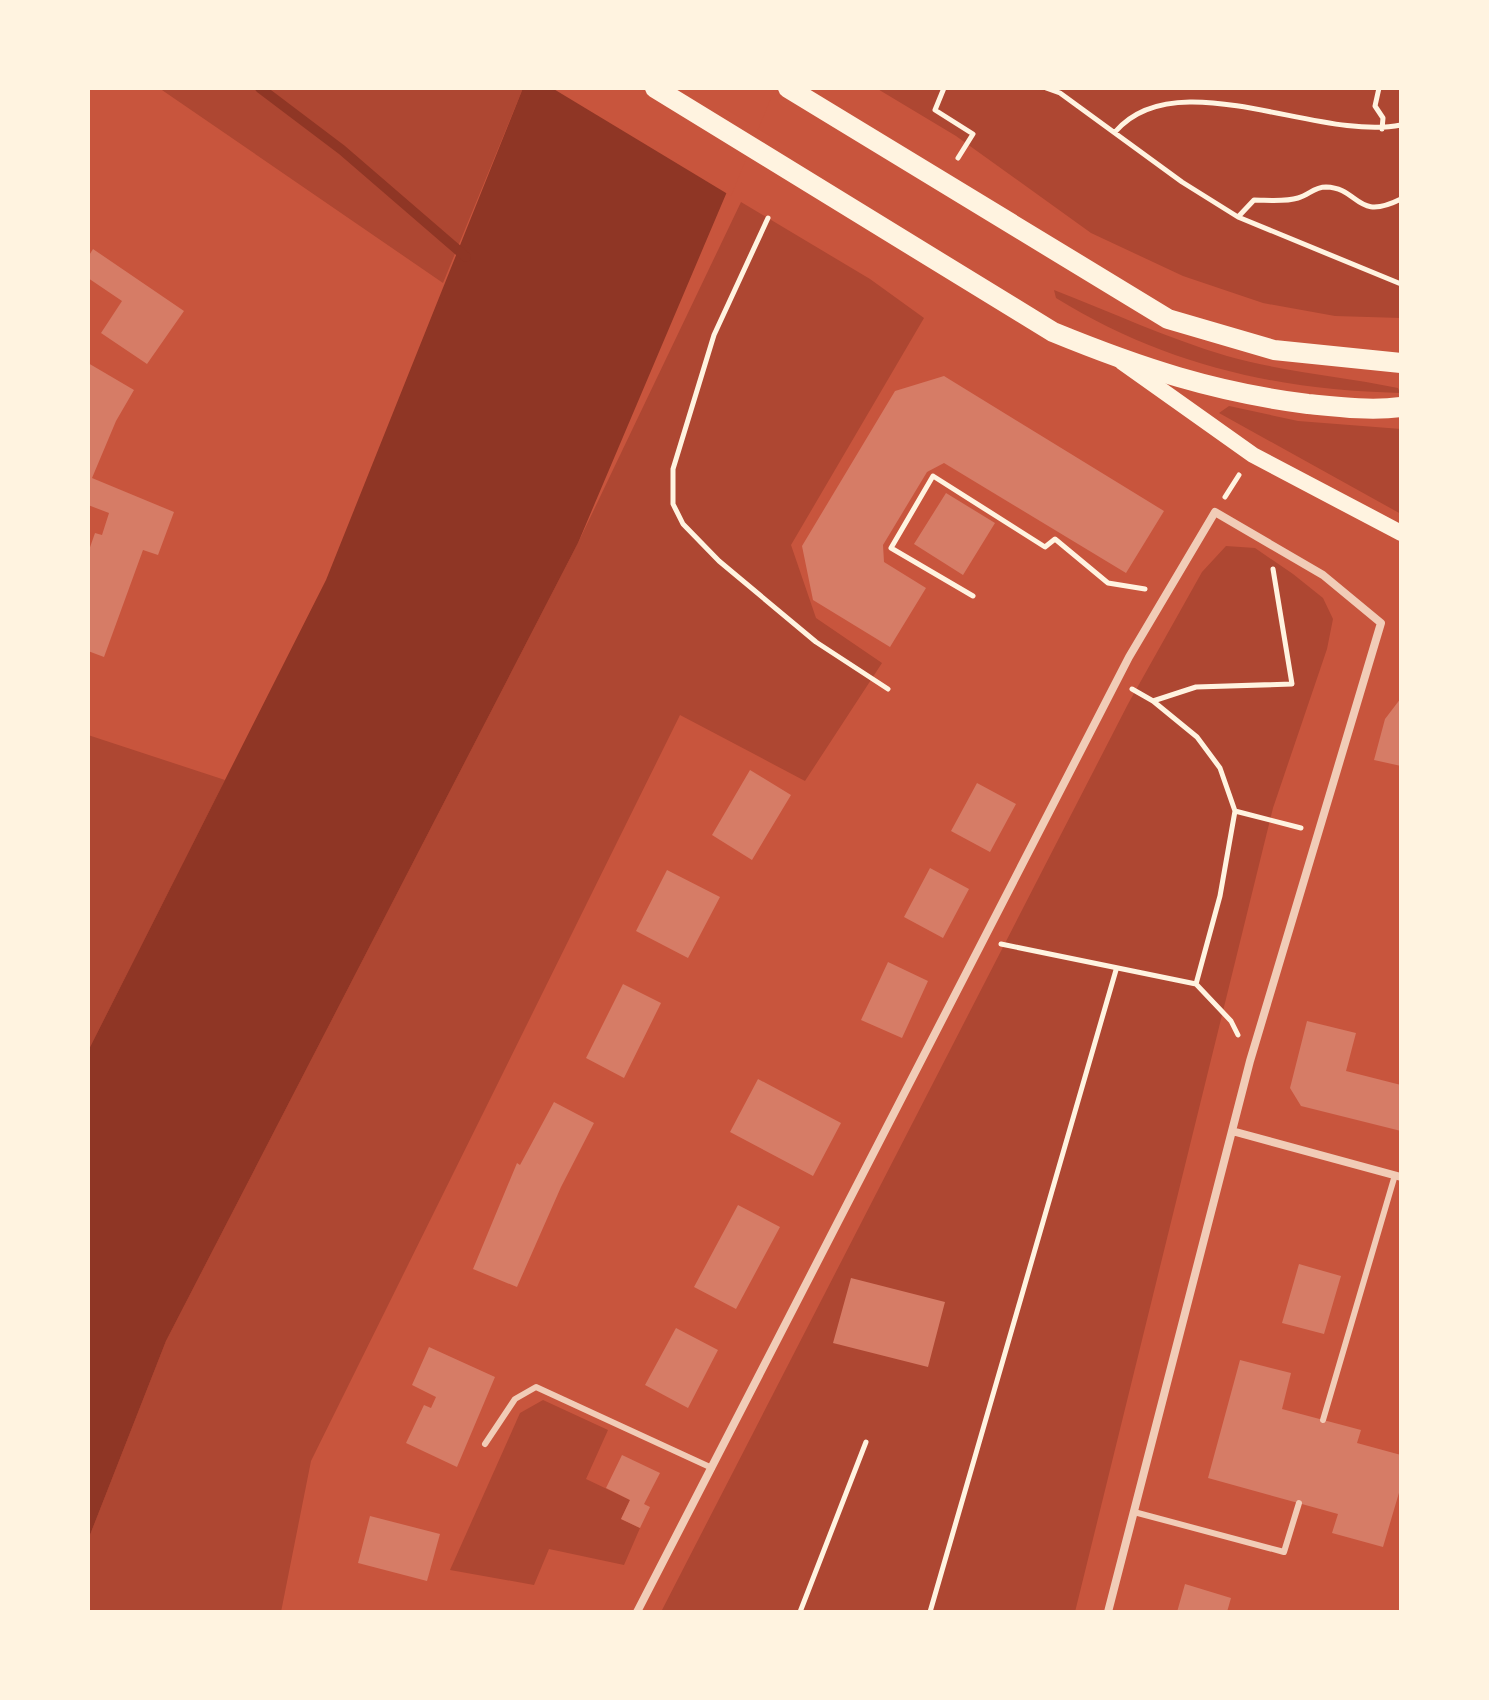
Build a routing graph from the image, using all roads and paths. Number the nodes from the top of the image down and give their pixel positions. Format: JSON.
{"nodes":[{"id":1,"x":655,"y":88,"type":"edge"},
{"id":2,"x":788,"y":88,"type":"edge"},
{"id":3,"x":944,"y":88,"type":"edge"},
{"id":4,"x":1046,"y":88,"type":"edge"},
{"id":5,"x":1379,"y":88,"type":"edge"},
{"id":6,"x":1401,"y":125,"type":"edge"},
{"id":7,"x":1382,"y":129,"type":"junction"},
{"id":8,"x":1115,"y":132,"type":"junction"},
{"id":9,"x":958,"y":158,"type":"dead end"},
{"id":10,"x":1401,"y":199,"type":"edge"},
{"id":11,"x":1238,"y":217,"type":"junction"},
{"id":12,"x":768,"y":218,"type":"dead end"},
{"id":13,"x":1401,"y":284,"type":"edge"},
{"id":14,"x":1114,"y":357,"type":"junction"},
{"id":15,"x":1376,"y":363,"type":"junction"},
{"id":16,"x":1401,"y":363,"type":"edge"},
{"id":17,"x":1401,"y":373,"type":"edge"},
{"id":18,"x":1401,"y":407,"type":"edge"},
{"id":19,"x":1401,"y":533,"type":"edge"},
{"id":20,"x":1270,"y":544,"type":"junction"},
{"id":21,"x":1166,"y":592,"type":"junction"},
{"id":22,"x":973,"y":596,"type":"dead end"},
{"id":23,"x":1117,"y":681,"type":"junction"},
{"id":24,"x":888,"y":689,"type":"dead end"},
{"id":25,"x":1153,"y":701,"type":"junction"},
{"id":26,"x":1235,"y":811,"type":"junction"},
{"id":27,"x":1280,"y":823,"type":"dead end"},
{"id":28,"x":985,"y":940,"type":"junction"},
{"id":29,"x":1116,"y":970,"type":"junction"},
{"id":30,"x":1196,"y":984,"type":"junction"},
{"id":31,"x":1231,"y":1021,"type":"dead end"},
{"id":32,"x":1232,"y":1131,"type":"junction"},
{"id":33,"x":1398,"y":1176,"type":"edge"},
{"id":34,"x":1323,"y":1420,"type":"dead end"},
{"id":35,"x":866,"y":1442,"type":"dead end"},
{"id":36,"x":485,"y":1444,"type":"dead end"},
{"id":37,"x":712,"y":1468,"type":"junction"},
{"id":38,"x":1299,"y":1503,"type":"dead end"},
{"id":39,"x":1134,"y":1512,"type":"junction"},
{"id":40,"x":637,"y":1612,"type":"edge"},
{"id":41,"x":800,"y":1612,"type":"edge"},
{"id":42,"x":930,"y":1612,"type":"edge"},
{"id":43,"x":1108,"y":1612,"type":"edge"}],
"edges":[{"from":1,"to":14,"type":"main road"},
{"from":2,"to":15,"type":"main road"},
{"from":3,"to":9,"type":"path"},
{"from":4,"to":8,"type":"path"},
{"from":5,"to":7,"type":"path"},
{"from":6,"to":7,"type":"path"},
{"from":7,"to":8,"type":"path"},
{"from":8,"to":11,"type":"path"},
{"from":10,"to":11,"type":"path"},
{"from":11,"to":13,"type":"path"},
{"from":12,"to":24,"type":"path"},
{"from":14,"to":18,"type":"main road"},
{"from":14,"to":19,"type":"main road"},
{"from":15,"to":16,"type":"main road"},
{"from":15,"to":17,"type":"main road"},
{"from":20,"to":21,"type":"street"},
{"from":20,"to":25,"type":"path"},
{"from":20,"to":32,"type":"street"},
{"from":21,"to":22,"type":"path"},
{"from":21,"to":23,"type":"street"},
{"from":23,"to":25,"type":"path"},
{"from":23,"to":28,"type":"street"},
{"from":25,"to":26,"type":"path"},
{"from":26,"to":27,"type":"path"},
{"from":26,"to":30,"type":"path"},
{"from":28,"to":29,"type":"path"},
{"from":28,"to":37,"type":"street"},
{"from":29,"to":30,"type":"path"},
{"from":29,"to":42,"type":"path"},
{"from":30,"to":31,"type":"path"},
{"from":32,"to":33,"type":"street"},
{"from":32,"to":39,"type":"street"},
{"from":33,"to":34,"type":"lane"},
{"from":35,"to":41,"type":"path"},
{"from":36,"to":37,"type":"lane"},
{"from":37,"to":40,"type":"street"},
{"from":38,"to":39,"type":"lane"},
{"from":39,"to":43,"type":"street"}]}
